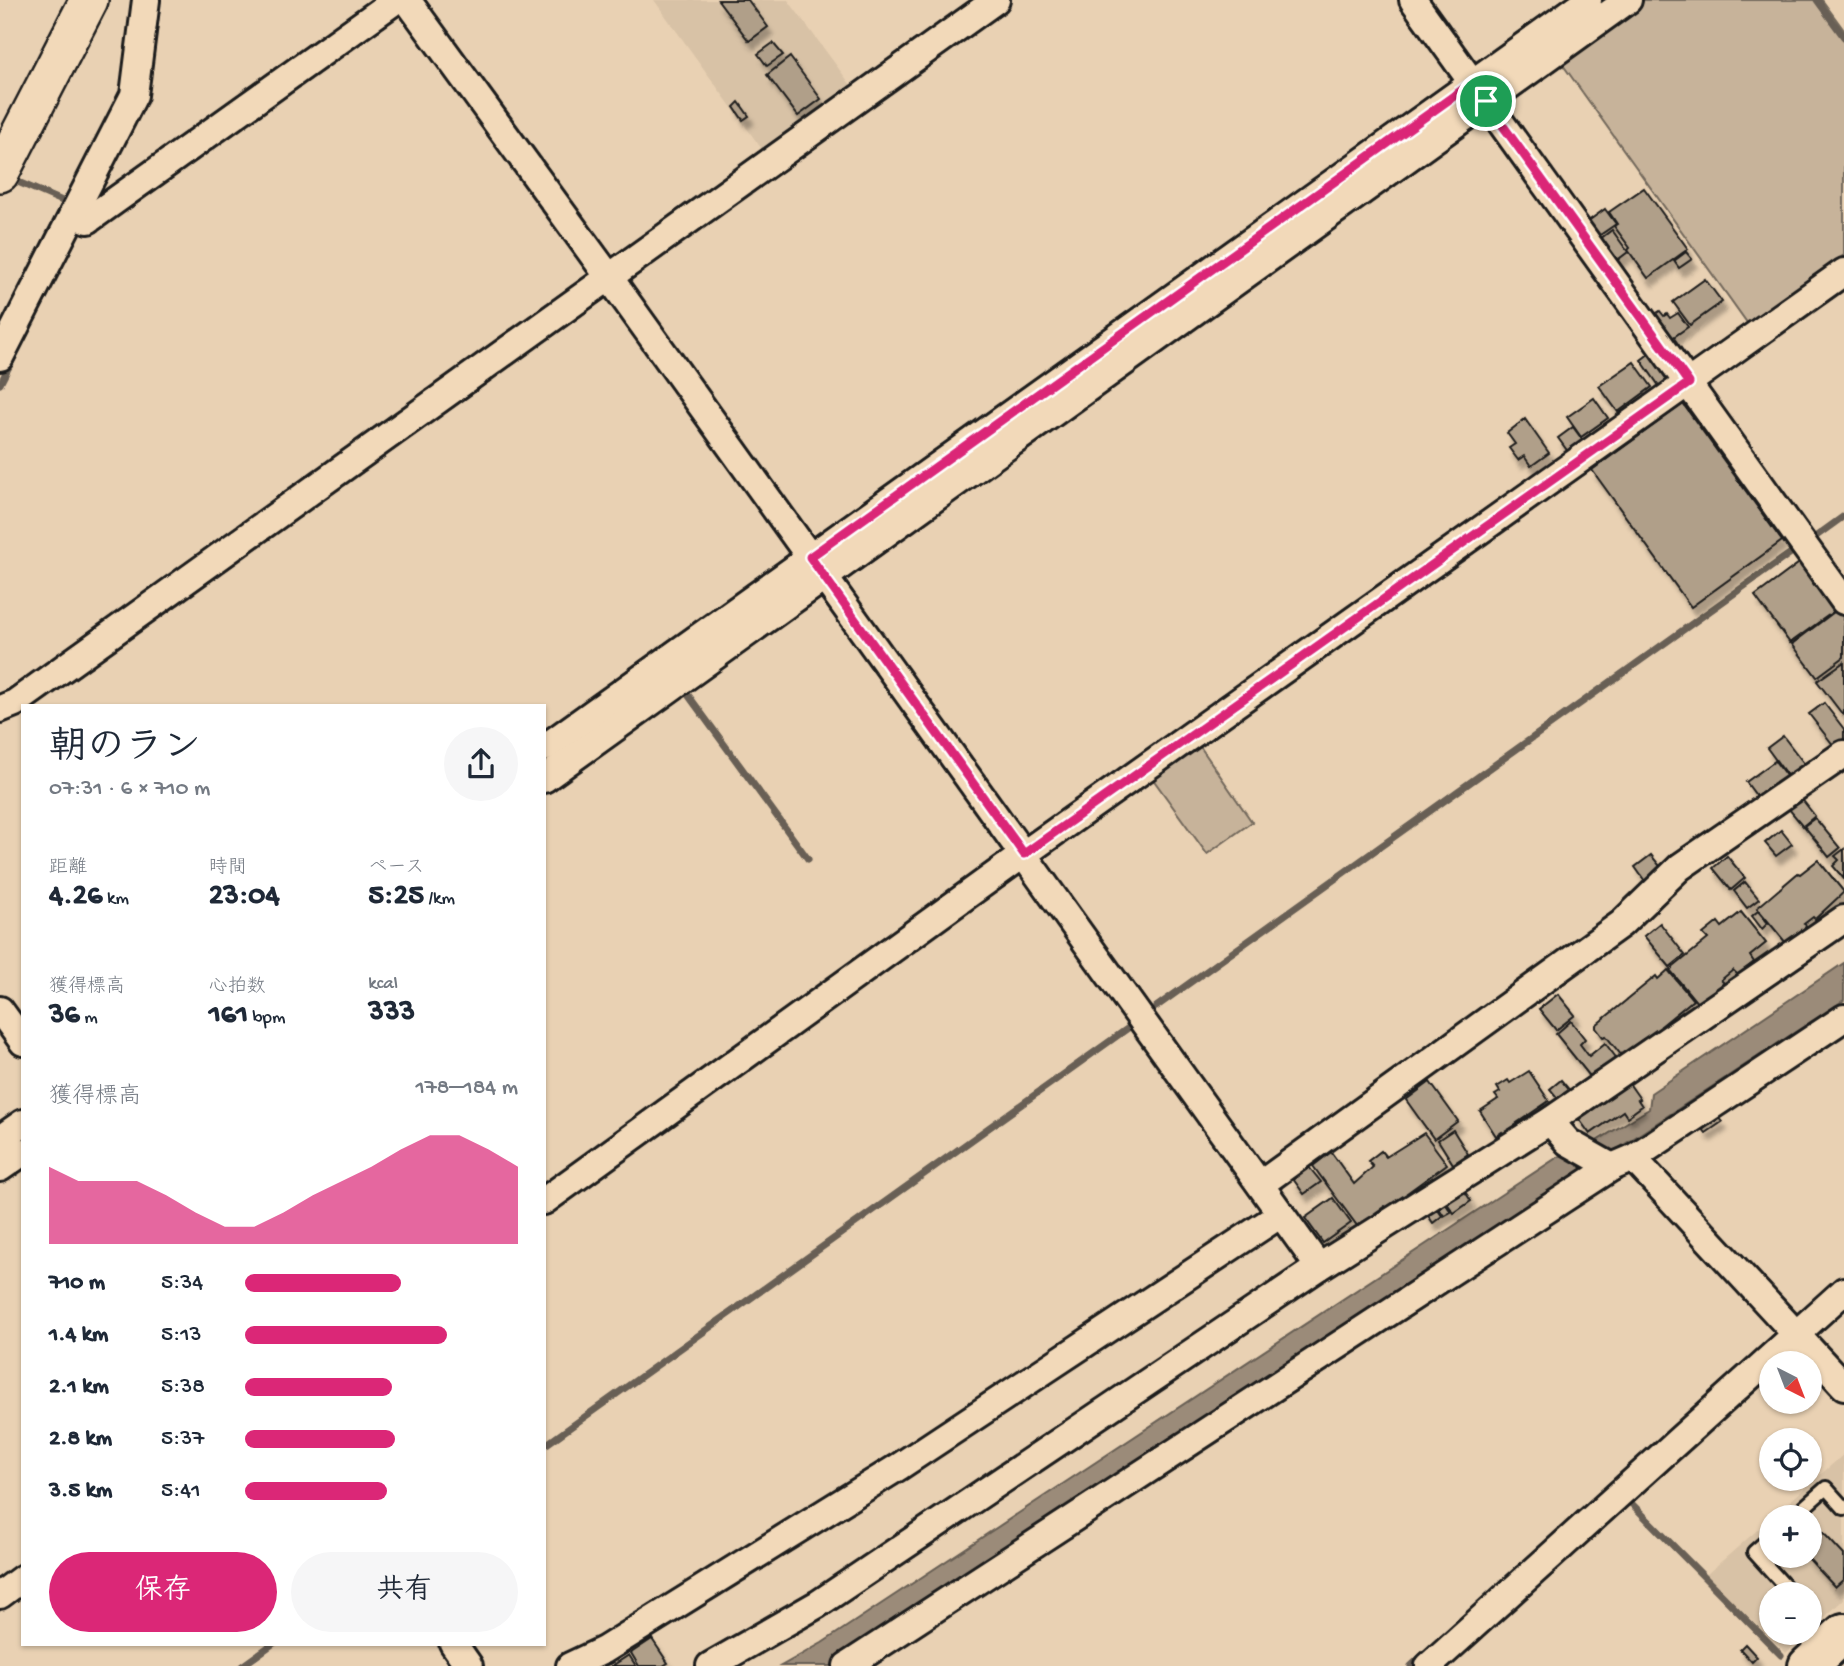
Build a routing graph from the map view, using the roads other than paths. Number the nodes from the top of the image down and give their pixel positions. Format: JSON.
{"nodes":[{"id":1,"x":89,"y":0,"type":"edge"},
{"id":2,"x":146,"y":0,"type":"edge"},
{"id":3,"x":396,"y":0,"type":"edge"},
{"id":4,"x":407,"y":0,"type":"edge"},
{"id":5,"x":996,"y":0,"type":"edge"},
{"id":6,"x":1412,"y":0,"type":"edge"},
{"id":7,"x":1588,"y":0,"type":"edge"},
{"id":8,"x":1628,"y":0,"type":"edge"},
{"id":9,"x":1479,"y":92,"type":"junction"},
{"id":10,"x":0,"y":173,"type":"edge"},
{"id":11,"x":73,"y":214,"type":"junction"},
{"id":12,"x":1844,"y":272,"type":"edge"},
{"id":13,"x":609,"y":277,"type":"junction"},
{"id":14,"x":0,"y":357,"type":"edge"},
{"id":15,"x":1689,"y":383,"type":"junction"},
{"id":16,"x":818,"y":567,"type":"junction"},
{"id":17,"x":1844,"y":601,"type":"edge"},
{"id":18,"x":0,"y":709,"type":"edge"},
{"id":19,"x":546,"y":747,"type":"edge"},
{"id":20,"x":1844,"y":754,"type":"edge"},
{"id":21,"x":546,"y":777,"type":"edge"},
{"id":22,"x":1024,"y":854,"type":"junction"},
{"id":23,"x":1844,"y":919,"type":"edge"},
{"id":24,"x":0,"y":1010,"type":"edge"},
{"id":25,"x":1844,"y":1018,"type":"edge"},
{"id":26,"x":21,"y":1039,"type":"edge"},
{"id":27,"x":1550,"y":1121,"type":"junction"},
{"id":28,"x":21,"y":1124,"type":"edge"},
{"id":29,"x":0,"y":1139,"type":"edge"},
{"id":30,"x":21,"y":1153,"type":"edge"},
{"id":31,"x":1616,"y":1162,"type":"junction"},
{"id":32,"x":0,"y":1168,"type":"edge"},
{"id":33,"x":1261,"y":1184,"type":"junction"},
{"id":34,"x":546,"y":1200,"type":"edge"},
{"id":35,"x":1282,"y":1214,"type":"junction"},
{"id":36,"x":1319,"y":1267,"type":"junction"},
{"id":37,"x":1844,"y":1291,"type":"edge"},
{"id":38,"x":1797,"y":1334,"type":"junction"},
{"id":39,"x":1844,"y":1385,"type":"edge"},
{"id":40,"x":1807,"y":1505,"type":"edge"},
{"id":41,"x":1844,"y":1508,"type":"edge"},
{"id":42,"x":1768,"y":1568,"type":"edge"},
{"id":43,"x":21,"y":1579,"type":"edge"},
{"id":44,"x":1781,"y":1582,"type":"edge"},
{"id":45,"x":0,"y":1595,"type":"edge"},
{"id":46,"x":1844,"y":1633,"type":"edge"},
{"id":47,"x":455,"y":1646,"type":"edge"},
{"id":48,"x":1809,"y":1654,"type":"edge"},
{"id":49,"x":469,"y":1666,"type":"edge"},
{"id":50,"x":570,"y":1666,"type":"edge"},
{"id":51,"x":709,"y":1666,"type":"edge"},
{"id":52,"x":847,"y":1666,"type":"edge"},
{"id":53,"x":1429,"y":1666,"type":"edge"}],
"edges":[{"from":1,"to":10,"type":"street"},
{"from":2,"to":11,"type":"street"},
{"from":3,"to":11,"type":"street"},
{"from":4,"to":13,"type":"street"},
{"from":5,"to":13,"type":"street"},
{"from":6,"to":9,"type":"street"},
{"from":7,"to":9,"type":"street"},
{"from":8,"to":9,"type":"street"},
{"from":9,"to":15,"type":"street"},
{"from":9,"to":16,"type":"street"},
{"from":11,"to":14,"type":"street"},
{"from":12,"to":15,"type":"street"},
{"from":13,"to":16,"type":"street"},
{"from":13,"to":18,"type":"street"},
{"from":15,"to":17,"type":"street"},
{"from":15,"to":22,"type":"street"},
{"from":16,"to":19,"type":"street"},
{"from":16,"to":21,"type":"street"},
{"from":16,"to":22,"type":"street"},
{"from":20,"to":33,"type":"street"},
{"from":22,"to":33,"type":"street"},
{"from":22,"to":34,"type":"street"},
{"from":23,"to":27,"type":"street"},
{"from":24,"to":26,"type":"street"},
{"from":25,"to":31,"type":"street"},
{"from":27,"to":31,"type":"street"},
{"from":27,"to":36,"type":"street"},
{"from":28,"to":29,"type":"street"},
{"from":30,"to":32,"type":"street"},
{"from":31,"to":38,"type":"street"},
{"from":31,"to":52,"type":"street"},
{"from":33,"to":35,"type":"street"},
{"from":35,"to":36,"type":"street"},
{"from":35,"to":50,"type":"street"},
{"from":36,"to":51,"type":"street"},
{"from":37,"to":38,"type":"street"},
{"from":38,"to":39,"type":"street"},
{"from":38,"to":53,"type":"street"},
{"from":40,"to":41,"type":"lane"},
{"from":42,"to":44,"type":"lane"},
{"from":43,"to":45,"type":"street"},
{"from":46,"to":48,"type":"highway"},
{"from":47,"to":49,"type":"street"}]}
